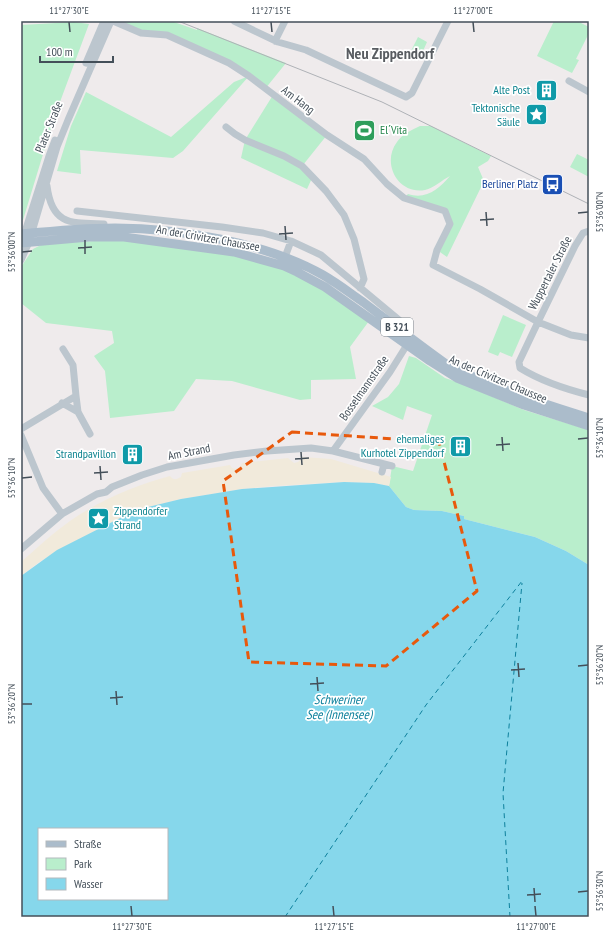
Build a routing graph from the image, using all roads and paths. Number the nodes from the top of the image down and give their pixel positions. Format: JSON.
{"nodes":[{"id":1,"x":104,"y":21,"type":"edge"},
{"id":2,"x":112,"y":21,"type":"edge"},
{"id":3,"x":234,"y":21,"type":"edge"},
{"id":4,"x":285,"y":21,"type":"edge"},
{"id":5,"x":448,"y":21,"type":"edge"},
{"id":6,"x":275,"y":41,"type":"junction"},
{"id":7,"x":569,"y":81,"type":"dead end"},
{"id":8,"x":589,"y":92,"type":"edge"},
{"id":9,"x":226,"y":127,"type":"dead end"},
{"id":10,"x":46,"y":185,"type":"junction"},
{"id":11,"x":77,"y":211,"type":"dead end"},
{"id":12,"x":589,"y":230,"type":"edge"},
{"id":13,"x":176,"y":232,"type":"junction"},
{"id":14,"x":24,"y":239,"type":"edge"},
{"id":15,"x":291,"y":241,"type":"junction"},
{"id":16,"x":285,"y":257,"type":"junction"},
{"id":17,"x":21,"y":260,"type":"edge"},
{"id":18,"x":446,"y":272,"type":"joint"},
{"id":19,"x":360,"y":288,"type":"junction"},
{"id":20,"x":399,"y":320,"type":"dead end"},
{"id":21,"x":538,"y":322,"type":"junction"},
{"id":22,"x":589,"y":338,"type":"edge"},
{"id":23,"x":408,"y":340,"type":"junction"},
{"id":24,"x":63,"y":349,"type":"dead end"},
{"id":25,"x":589,"y":394,"type":"edge"},
{"id":26,"x":76,"y":396,"type":"junction"},
{"id":27,"x":62,"y":404,"type":"junction"},
{"id":28,"x":78,"y":412,"type":"junction"},
{"id":29,"x":589,"y":418,"type":"edge"},
{"id":30,"x":589,"y":426,"type":"edge"},
{"id":31,"x":21,"y":429,"type":"edge"},
{"id":32,"x":21,"y":434,"type":"edge"},
{"id":33,"x":90,"y":434,"type":"dead end"},
{"id":34,"x":333,"y":451,"type":"junction"},
{"id":35,"x":384,"y":464,"type":"junction"},
{"id":36,"x":392,"y":466,"type":"dead end"},
{"id":37,"x":382,"y":472,"type":"dead end"},
{"id":38,"x":62,"y":514,"type":"junction"},
{"id":39,"x":21,"y":549,"type":"edge"}],
"edges":[{"from":1,"to":14,"type":"street","name":"Plater Straße"},
{"from":2,"to":10,"type":"street","name":"Plater Straße"},
{"from":2,"to":18,"type":"street","name":"Am Hang"},
{"from":3,"to":6,"type":"street"},
{"from":4,"to":6,"type":"street"},
{"from":5,"to":6,"type":"street"},
{"from":7,"to":8,"type":"street"},
{"from":9,"to":19,"type":"street"},
{"from":10,"to":13,"type":"street","number":"B 321"},
{"from":10,"to":14,"type":"street","name":"Plater Straße"},
{"from":11,"to":15,"type":"street","name":"An der Crivitzer Chaussee"},
{"from":12,"to":21,"type":"street","name":"Wuppertaler Straße"},
{"from":13,"to":14,"type":"main road","name":"An der Crivitzer Chaussee","number":"B 321"},
{"from":13,"to":16,"type":"main road","name":"An der Crivitzer Chaussee","number":"B 321"},
{"from":14,"to":17,"type":"street"},
{"from":14,"to":23,"type":"main road","name":"An der Crivitzer Chaussee","number":"B 321"},
{"from":15,"to":16,"type":"street"},
{"from":15,"to":19,"type":"street","name":"An der Crivitzer Chaussee"},
{"from":16,"to":23,"type":"main road","name":"An der Crivitzer Chaussee","number":"B 321"},
{"from":18,"to":21,"type":"street","name":"Wuppertaler Straße"},
{"from":19,"to":20,"type":"street"},
{"from":21,"to":22,"type":"street"},
{"from":21,"to":25,"type":"street"},
{"from":23,"to":29,"type":"main road","name":"An der Crivitzer Chaussee","number":"B 321"},
{"from":23,"to":30,"type":"main road","name":"An der Crivitzer Chaussee","number":"B 321"},
{"from":23,"to":34,"type":"street","name":"Bosselmannstraße"},
{"from":24,"to":26,"type":"street"},
{"from":26,"to":27,"type":"street"},
{"from":26,"to":28,"type":"street"},
{"from":27,"to":28,"type":"street"},
{"from":27,"to":31,"type":"street"},
{"from":28,"to":33,"type":"street"},
{"from":32,"to":38,"type":"street"},
{"from":34,"to":35,"type":"street","name":"Am Strand"},
{"from":34,"to":38,"type":"street","name":"Am Strand"},
{"from":35,"to":36,"type":"street","name":"Am Strand"},
{"from":35,"to":37,"type":"street"},
{"from":38,"to":39,"type":"street","name":"Am Strand"}]}
